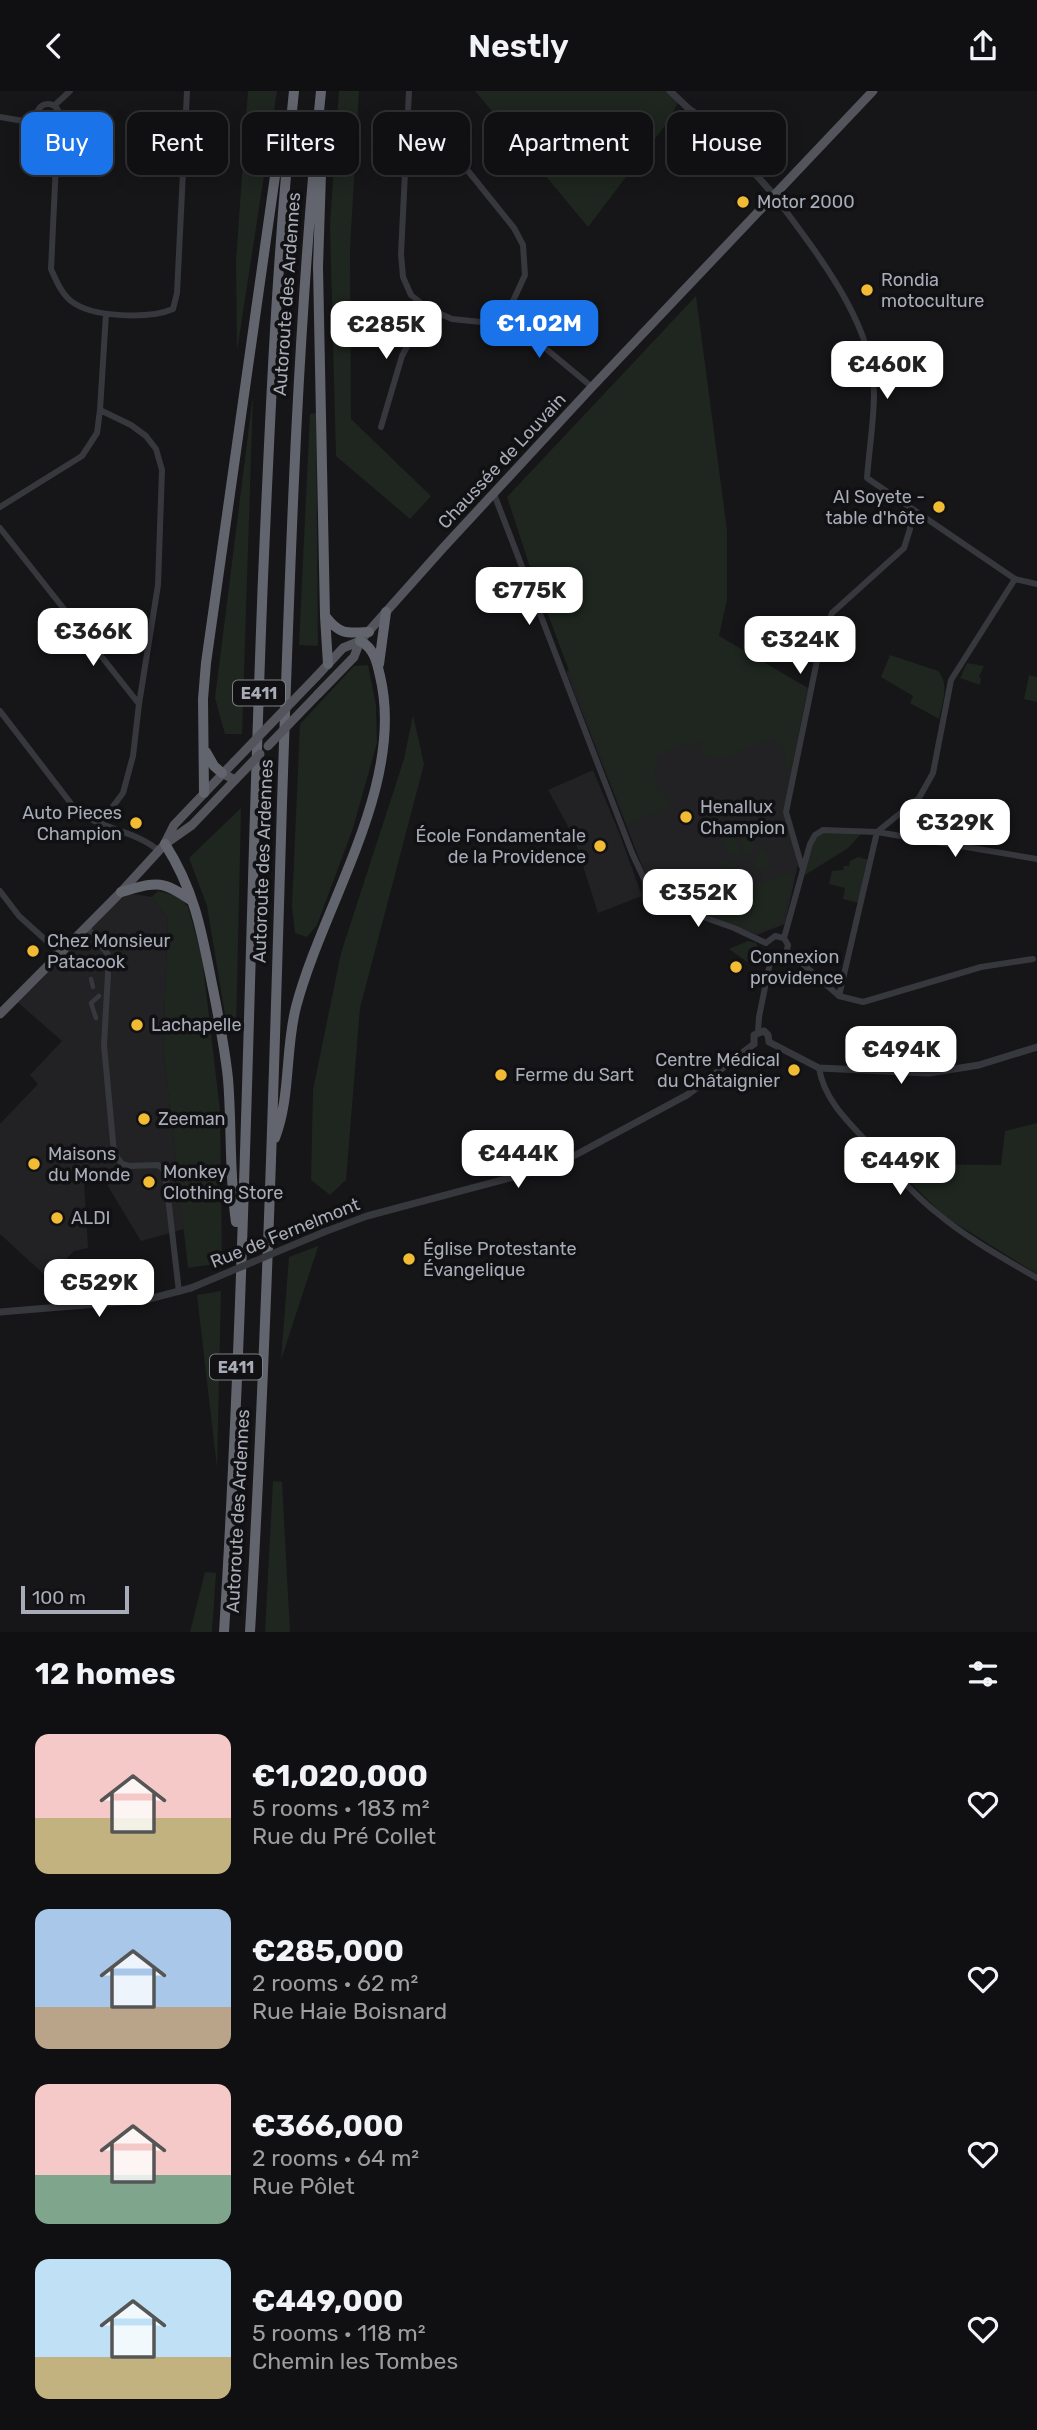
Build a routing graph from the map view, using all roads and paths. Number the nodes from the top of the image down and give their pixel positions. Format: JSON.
{"nodes":[{"id":1,"x":69,"y":91,"type":"edge"},
{"id":2,"x":187,"y":91,"type":"edge"},
{"id":3,"x":294,"y":91,"type":"edge"},
{"id":4,"x":321,"y":91,"type":"edge"},
{"id":5,"x":409,"y":91,"type":"edge"},
{"id":6,"x":670,"y":91,"type":"edge"},
{"id":7,"x":873,"y":91,"type":"edge"},
{"id":8,"x":55,"y":105,"type":"junction"},
{"id":9,"x":38,"y":112,"type":"edge"},
{"id":10,"x":59,"y":112,"type":"edge"},
{"id":11,"x":292,"y":112,"type":"edge"},
{"id":12,"x":319,"y":112,"type":"edge"},
{"id":13,"x":409,"y":112,"type":"edge"},
{"id":14,"x":0,"y":117,"type":"edge"},
{"id":15,"x":21,"y":121,"type":"edge"},
{"id":16,"x":470,"y":173,"type":"edge"},
{"id":17,"x":55,"y":175,"type":"edge"},
{"id":18,"x":275,"y":175,"type":"edge"},
{"id":19,"x":286,"y":175,"type":"edge"},
{"id":20,"x":313,"y":175,"type":"edge"},
{"id":21,"x":321,"y":175,"type":"edge"},
{"id":22,"x":406,"y":175,"type":"edge"},
{"id":23,"x":774,"y":195,"type":"junction"},
{"id":24,"x":426,"y":308,"type":"junction"},
{"id":25,"x":503,"y":313,"type":"junction"},
{"id":26,"x":106,"y":314,"type":"junction"},
{"id":27,"x":592,"y":387,"type":"junction"},
{"id":28,"x":100,"y":410,"type":"junction"},
{"id":29,"x":382,"y":427,"type":"dead end"},
{"id":30,"x":494,"y":494,"type":"junction"},
{"id":31,"x":0,"y":507,"type":"edge"},
{"id":32,"x":911,"y":510,"type":"junction"},
{"id":33,"x":0,"y":528,"type":"edge"},
{"id":34,"x":1015,"y":579,"type":"junction"},
{"id":35,"x":1037,"y":584,"type":"edge"},
{"id":36,"x":386,"y":612,"type":"junction"},
{"id":37,"x":325,"y":616,"type":"junction"},
{"id":38,"x":369,"y":632,"type":"junction"},
{"id":39,"x":360,"y":641,"type":"junction"},
{"id":40,"x":328,"y":664,"type":"junction"},
{"id":41,"x":378,"y":667,"type":"junction"},
{"id":42,"x":318,"y":694,"type":"junction"},
{"id":43,"x":139,"y":704,"type":"junction"},
{"id":44,"x":0,"y":711,"type":"edge"},
{"id":45,"x":205,"y":749,"type":"junction"},
{"id":46,"x":222,"y":773,"type":"junction"},
{"id":47,"x":236,"y":780,"type":"junction"},
{"id":48,"x":204,"y":793,"type":"junction"},
{"id":49,"x":99,"y":825,"type":"junction"},
{"id":50,"x":877,"y":832,"type":"junction"},
{"id":51,"x":162,"y":847,"type":"junction"},
{"id":52,"x":1037,"y":859,"type":"edge"},
{"id":53,"x":802,"y":867,"type":"junction"},
{"id":54,"x":0,"y":891,"type":"edge"},
{"id":55,"x":121,"y":892,"type":"junction"},
{"id":56,"x":195,"y":903,"type":"junction"},
{"id":57,"x":87,"y":927,"type":"junction"},
{"id":58,"x":783,"y":938,"type":"junction"},
{"id":59,"x":766,"y":943,"type":"junction"},
{"id":60,"x":788,"y":951,"type":"junction"},
{"id":61,"x":61,"y":953,"type":"junction"},
{"id":62,"x":771,"y":958,"type":"junction"},
{"id":63,"x":1033,"y":959,"type":"dead end"},
{"id":64,"x":91,"y":979,"type":"dead end"},
{"id":65,"x":93,"y":987,"type":"dead end"},
{"id":66,"x":99,"y":996,"type":"dead end"},
{"id":67,"x":839,"y":996,"type":"junction"},
{"id":68,"x":0,"y":1014,"type":"edge"},
{"id":69,"x":96,"y":1019,"type":"dead end"},
{"id":70,"x":758,"y":1032,"type":"junction"},
{"id":71,"x":769,"y":1042,"type":"junction"},
{"id":72,"x":754,"y":1044,"type":"junction"},
{"id":73,"x":1037,"y":1047,"type":"edge"},
{"id":74,"x":819,"y":1068,"type":"junction"},
{"id":75,"x":271,"y":1147,"type":"junction"},
{"id":76,"x":241,"y":1250,"type":"junction"},
{"id":77,"x":1037,"y":1278,"type":"edge"},
{"id":78,"x":179,"y":1292,"type":"junction"},
{"id":79,"x":0,"y":1312,"type":"edge"},
{"id":80,"x":224,"y":1632,"type":"edge"},
{"id":81,"x":250,"y":1632,"type":"edge"}],
"edges":[{"from":1,"to":8,"type":"street"},
{"from":2,"to":26,"type":"street"},
{"from":3,"to":11,"type":"highway","name":"Autoroute des Ardennes","number":"E411"},
{"from":4,"to":12,"type":"highway","name":"Autoroute des Ardennes","number":"E411"},
{"from":5,"to":13,"type":"street"},
{"from":6,"to":23,"type":"street"},
{"from":7,"to":23,"type":"main road","name":"Chaussée de Louvain"},
{"from":8,"to":9,"type":"street"},
{"from":8,"to":10,"type":"street"},
{"from":14,"to":15,"type":"street"},
{"from":16,"to":25,"type":"street"},
{"from":17,"to":26,"type":"street"},
{"from":18,"to":45,"type":"highway"},
{"from":19,"to":76,"type":"highway","name":"Autoroute des Ardennes","number":"E411"},
{"from":20,"to":75,"type":"highway","name":"Autoroute des Ardennes","number":"E411"},
{"from":21,"to":37,"type":"highway"},
{"from":22,"to":24,"type":"street"},
{"from":23,"to":27,"type":"main road","name":"Chaussée de Louvain"},
{"from":23,"to":32,"type":"street"},
{"from":24,"to":25,"type":"street"},
{"from":24,"to":29,"type":"street"},
{"from":25,"to":27,"type":"street"},
{"from":26,"to":28,"type":"street"},
{"from":27,"to":30,"type":"main road","name":"Chaussée de Louvain"},
{"from":28,"to":31,"type":"street"},
{"from":28,"to":43,"type":"street"},
{"from":30,"to":36,"type":"main road","name":"Chaussée de Louvain"},
{"from":30,"to":59,"type":"street"},
{"from":32,"to":34,"type":"street"},
{"from":32,"to":53,"type":"street"},
{"from":33,"to":43,"type":"street"},
{"from":34,"to":35,"type":"street"},
{"from":34,"to":50,"type":"street"},
{"from":36,"to":38,"type":"main road","name":"Chaussée de Louvain"},
{"from":36,"to":41,"type":"highway"},
{"from":37,"to":38,"type":"highway"},
{"from":37,"to":40,"type":"highway"},
{"from":38,"to":39,"type":"main road","name":"Chaussée de Louvain"},
{"from":39,"to":40,"type":"main road","name":"Chaussée de Louvain"},
{"from":39,"to":41,"type":"highway"},
{"from":39,"to":42,"type":"main road","name":"Chaussée de Louvain"},
{"from":40,"to":42,"type":"main road"},
{"from":40,"to":46,"type":"main road","name":"Chaussée de Louvain","bridge":true},
{"from":41,"to":75,"type":"highway"},
{"from":42,"to":47,"type":"main road","name":"Chaussée de Louvain","bridge":true},
{"from":43,"to":49,"type":"street"},
{"from":44,"to":49,"type":"street"},
{"from":45,"to":46,"type":"highway"},
{"from":45,"to":48,"type":"highway"},
{"from":46,"to":47,"type":"main road"},
{"from":46,"to":48,"type":"main road","name":"Chaussée de Louvain"},
{"from":47,"to":51,"type":"main road","name":"Chaussée de Louvain"},
{"from":48,"to":51,"type":"main road","name":"Chaussée de Louvain"},
{"from":49,"to":51,"type":"street"},
{"from":50,"to":52,"type":"street"},
{"from":50,"to":53,"type":"street"},
{"from":50,"to":67,"type":"street"},
{"from":51,"to":55,"type":"main road","name":"Chaussée de Louvain"},
{"from":51,"to":56,"type":"highway"},
{"from":53,"to":58,"type":"street"},
{"from":54,"to":61,"type":"street"},
{"from":55,"to":56,"type":"highway"},
{"from":55,"to":57,"type":"main road","name":"Chaussée de Louvain"},
{"from":56,"to":76,"type":"highway"},
{"from":57,"to":61,"type":"main road","name":"Chaussée de Louvain"},
{"from":57,"to":78,"type":"street"},
{"from":58,"to":59,"type":"street"},
{"from":58,"to":60,"type":"street"},
{"from":59,"to":62,"type":"street"},
{"from":60,"to":62,"type":"street"},
{"from":60,"to":67,"type":"street"},
{"from":61,"to":68,"type":"main road","name":"Chaussée de Louvain"},
{"from":62,"to":70,"type":"street"},
{"from":63,"to":67,"type":"street"},
{"from":64,"to":65,"type":"street"},
{"from":66,"to":69,"type":"street"},
{"from":70,"to":71,"type":"street"},
{"from":70,"to":72,"type":"street"},
{"from":71,"to":72,"type":"street","name":"Rue de Fernelmont"},
{"from":71,"to":74,"type":"street"},
{"from":72,"to":78,"type":"street","name":"Rue de Fernelmont","bridge":true},
{"from":73,"to":74,"type":"street"},
{"from":74,"to":77,"type":"street"},
{"from":75,"to":81,"type":"highway","name":"Autoroute des Ardennes","number":"E411"},
{"from":76,"to":80,"type":"highway","name":"Autoroute des Ardennes","number":"E411"},
{"from":78,"to":79,"type":"street","name":"Rue de Fernelmont"}]}
